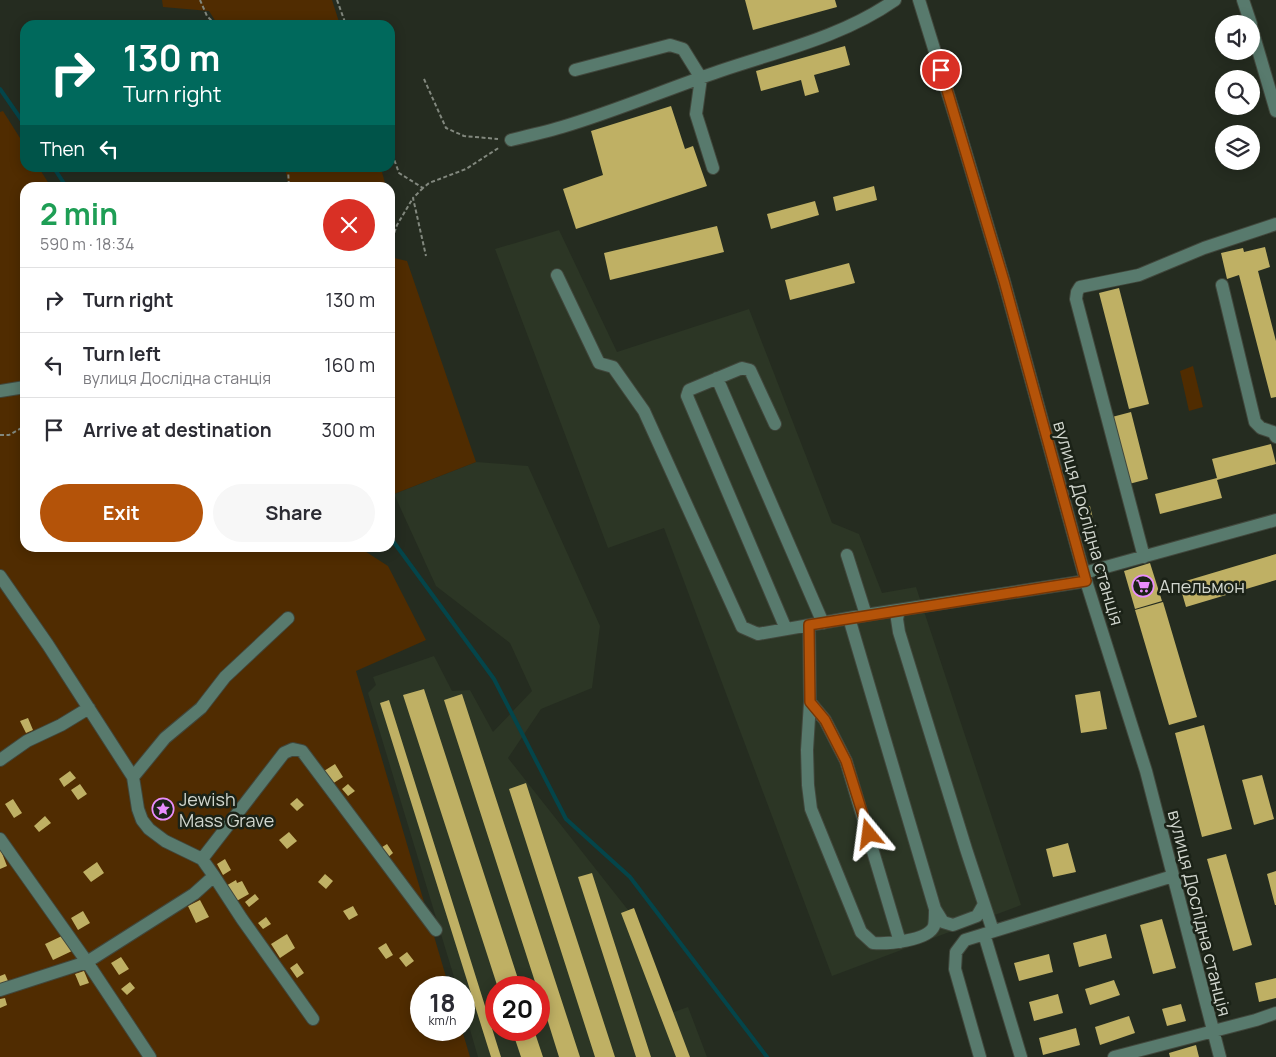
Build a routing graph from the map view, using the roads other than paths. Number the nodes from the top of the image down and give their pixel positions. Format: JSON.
{"nodes":[{"id":1,"x":894,"y":0,"type":"edge"},
{"id":2,"x":919,"y":0,"type":"edge"},
{"id":3,"x":1243,"y":0,"type":"edge"},
{"id":4,"x":1248,"y":15,"type":"edge"},
{"id":5,"x":1260,"y":56,"type":"edge"},
{"id":6,"x":575,"y":70,"type":"dead end"},
{"id":7,"x":701,"y":78,"type":"junction"},
{"id":8,"x":1276,"y":112,"type":"edge"},
{"id":9,"x":511,"y":140,"type":"road end"},
{"id":10,"x":713,"y":168,"type":"dead end"},
{"id":11,"x":1276,"y":224,"type":"edge"},
{"id":12,"x":556,"y":275,"type":"dead end"},
{"id":13,"x":1222,"y":285,"type":"dead end"},
{"id":14,"x":717,"y":378,"type":"junction"},
{"id":15,"x":20,"y":388,"type":"edge"},
{"id":16,"x":0,"y":391,"type":"edge"},
{"id":17,"x":775,"y":424,"type":"dead end"},
{"id":18,"x":1276,"y":438,"type":"edge"},
{"id":19,"x":1276,"y":520,"type":"edge"},
{"id":20,"x":847,"y":555,"type":"dead end"},
{"id":21,"x":1144,"y":557,"type":"junction"},
{"id":22,"x":0,"y":576,"type":"edge"},
{"id":23,"x":1085,"y":577,"type":"junction"},
{"id":24,"x":899,"y":610,"type":"junction"},
{"id":25,"x":866,"y":615,"type":"junction"},
{"id":26,"x":288,"y":618,"type":"dead end"},
{"id":27,"x":849,"y":618,"type":"junction"},
{"id":28,"x":823,"y":623,"type":"junction"},
{"id":29,"x":809,"y":625,"type":"junction"},
{"id":30,"x":786,"y":629,"type":"junction"},
{"id":31,"x":810,"y":702,"type":"junction"},
{"id":32,"x":89,"y":708,"type":"junction"},
{"id":33,"x":0,"y":760,"type":"edge"},
{"id":34,"x":133,"y":777,"type":"junction"},
{"id":35,"x":0,"y":839,"type":"edge"},
{"id":36,"x":202,"y":859,"type":"junction"},
{"id":37,"x":214,"y":876,"type":"junction"},
{"id":38,"x":1173,"y":876,"type":"junction"},
{"id":39,"x":984,"y":904,"type":"junction"},
{"id":40,"x":936,"y":909,"type":"junction"},
{"id":41,"x":436,"y":930,"type":"dead end"},
{"id":42,"x":989,"y":932,"type":"junction"},
{"id":43,"x":900,"y":942,"type":"junction"},
{"id":44,"x":87,"y":962,"type":"junction"},
{"id":45,"x":0,"y":990,"type":"edge"},
{"id":46,"x":1276,"y":1014,"type":"edge"},
{"id":47,"x":313,"y":1019,"type":"dead end"},
{"id":48,"x":1213,"y":1031,"type":"junction"},
{"id":49,"x":150,"y":1057,"type":"edge"},
{"id":50,"x":980,"y":1057,"type":"edge"},
{"id":51,"x":1021,"y":1057,"type":"edge"},
{"id":52,"x":1114,"y":1057,"type":"edge"},
{"id":53,"x":1220,"y":1057,"type":"edge"}],
"edges":[{"from":1,"to":7,"type":"street"},
{"from":2,"to":23,"type":"street","name":"вулиця Дослідна станція"},
{"from":3,"to":4,"type":"street"},
{"from":5,"to":8,"type":"street"},
{"from":6,"to":7,"type":"street"},
{"from":7,"to":9,"type":"street"},
{"from":7,"to":10,"type":"street"},
{"from":11,"to":21,"type":"street"},
{"from":12,"to":30,"type":"street"},
{"from":13,"to":18,"type":"street"},
{"from":14,"to":17,"type":"street"},
{"from":14,"to":28,"type":"street"},
{"from":14,"to":30,"type":"street"},
{"from":15,"to":16,"type":"street"},
{"from":19,"to":21,"type":"street"},
{"from":20,"to":25,"type":"street"},
{"from":21,"to":23,"type":"street"},
{"from":22,"to":32,"type":"street"},
{"from":23,"to":24,"type":"street"},
{"from":23,"to":38,"type":"street","name":"вулиця Дослідна станція"},
{"from":24,"to":25,"type":"street"},
{"from":24,"to":39,"type":"street"},
{"from":25,"to":27,"type":"street"},
{"from":26,"to":34,"type":"street"},
{"from":27,"to":28,"type":"street"},
{"from":27,"to":40,"type":"street"},
{"from":28,"to":29,"type":"street"},
{"from":29,"to":30,"type":"street"},
{"from":29,"to":31,"type":"street"},
{"from":31,"to":43,"type":"street"},
{"from":31,"to":43,"type":"street"},
{"from":32,"to":33,"type":"street"},
{"from":32,"to":34,"type":"street"},
{"from":34,"to":36,"type":"street"},
{"from":35,"to":44,"type":"street"},
{"from":36,"to":37,"type":"street"},
{"from":36,"to":41,"type":"street"},
{"from":37,"to":44,"type":"street"},
{"from":37,"to":47,"type":"street"},
{"from":38,"to":42,"type":"street"},
{"from":38,"to":48,"type":"street","name":"вулиця Дослідна станція"},
{"from":39,"to":40,"type":"street"},
{"from":39,"to":42,"type":"street"},
{"from":40,"to":43,"type":"street"},
{"from":42,"to":50,"type":"street"},
{"from":42,"to":51,"type":"street"},
{"from":44,"to":45,"type":"street"},
{"from":44,"to":49,"type":"street"},
{"from":46,"to":48,"type":"street"},
{"from":48,"to":52,"type":"street"},
{"from":48,"to":53,"type":"street","name":"вулиця Дослідна станція"}]}
